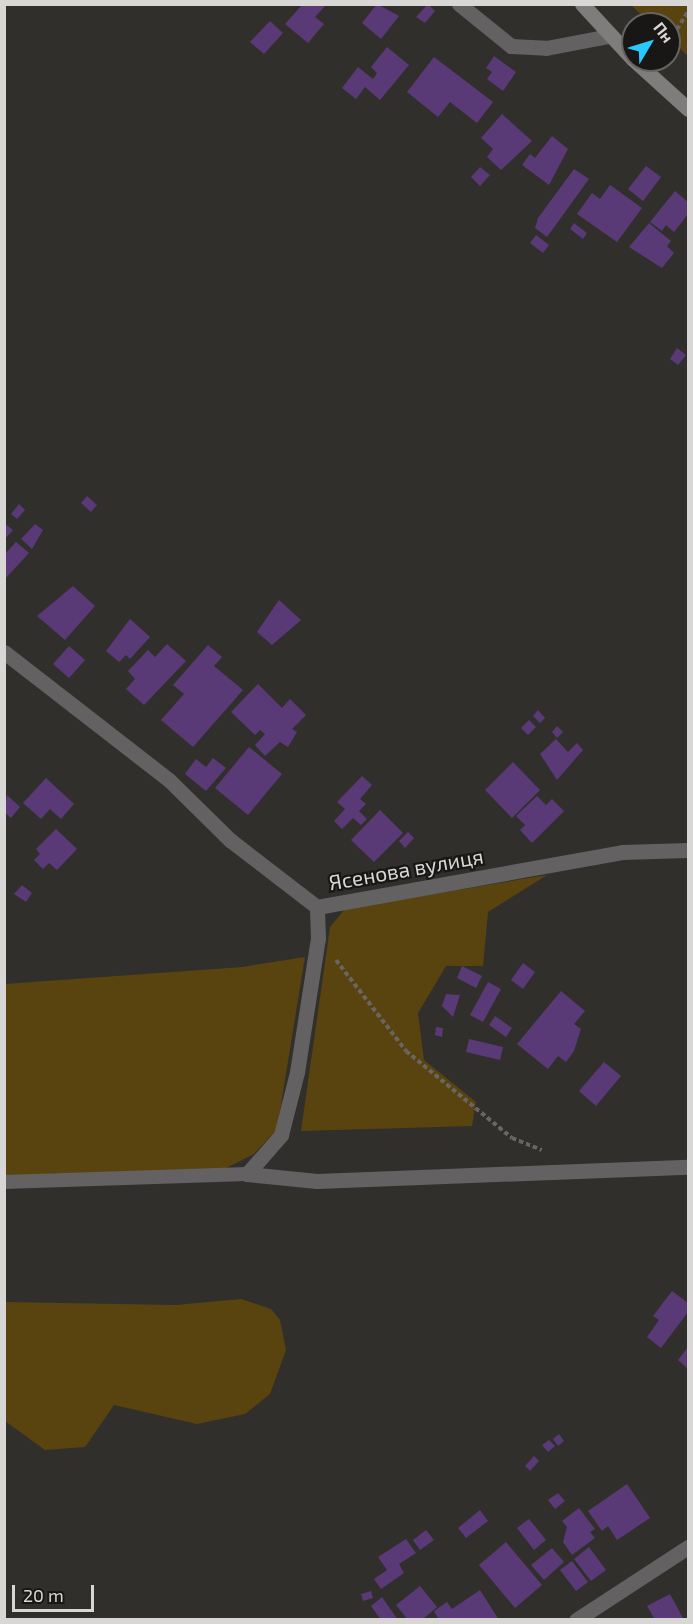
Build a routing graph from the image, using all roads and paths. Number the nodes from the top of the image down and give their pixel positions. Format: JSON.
{"nodes":[{"id":1,"x":459,"y":4,"type":"edge"},
{"id":2,"x":582,"y":4,"type":"edge"},
{"id":3,"x":609,"y":36,"type":"junction"},
{"id":4,"x":621,"y":47,"type":"edge"},
{"id":5,"x":648,"y":72,"type":"edge"},
{"id":6,"x":688,"y":109,"type":"edge"},
{"id":7,"x":4,"y":652,"type":"edge"},
{"id":8,"x":688,"y":850,"type":"edge"},
{"id":9,"x":317,"y":906,"type":"junction"},
{"id":10,"x":318,"y":938,"type":"junction"},
{"id":11,"x":584,"y":1167,"type":"junction"},
{"id":12,"x":688,"y":1167,"type":"edge"},
{"id":13,"x":248,"y":1174,"type":"junction"},
{"id":14,"x":4,"y":1182,"type":"edge"},
{"id":15,"x":688,"y":1547,"type":"edge"},
{"id":16,"x":576,"y":1620,"type":"edge"}],
"edges":[{"from":1,"to":3,"type":"street"},
{"from":2,"to":3,"type":"street"},
{"from":3,"to":4,"type":"street"},
{"from":5,"to":6,"type":"street"},
{"from":7,"to":9,"type":"street","name":"Ясенова вулиця"},
{"from":8,"to":9,"type":"street","name":"Ясенова вулиця"},
{"from":9,"to":10,"type":"street"},
{"from":10,"to":11,"type":"path"},
{"from":10,"to":13,"type":"street"},
{"from":11,"to":12,"type":"street"},
{"from":11,"to":13,"type":"street"},
{"from":13,"to":14,"type":"lane"},
{"from":15,"to":16,"type":"street"}]}
